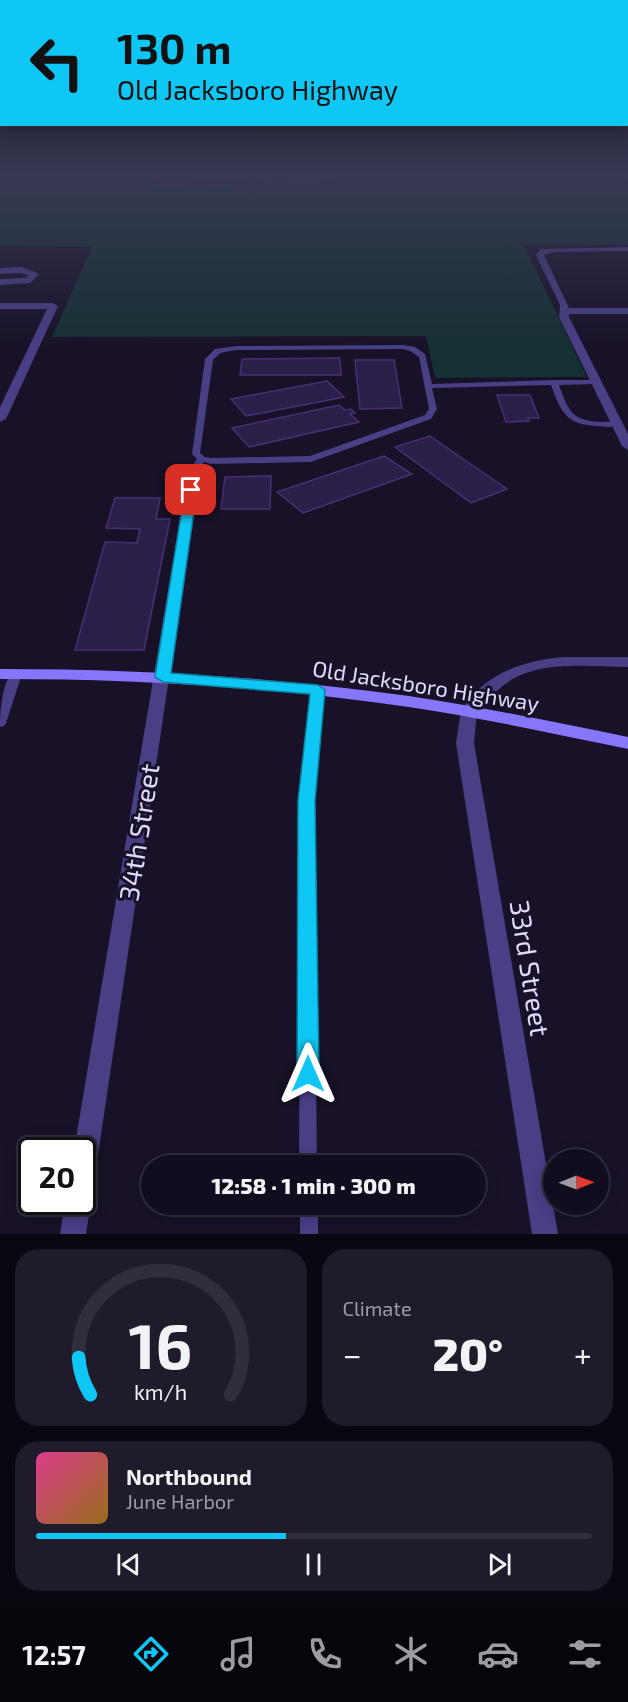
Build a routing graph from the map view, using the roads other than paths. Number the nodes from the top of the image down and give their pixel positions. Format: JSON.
{"nodes":[{"id":1,"x":628,"y":249,"type":"edge"},
{"id":2,"x":0,"y":271,"type":"edge"},
{"id":3,"x":0,"y":282,"type":"edge"},
{"id":4,"x":0,"y":306,"type":"edge"},
{"id":5,"x":565,"y":311,"type":"junction"},
{"id":6,"x":628,"y":311,"type":"edge"},
{"id":7,"x":554,"y":382,"type":"junction"},
{"id":8,"x":596,"y":382,"type":"junction"},
{"id":9,"x":428,"y":383,"type":"junction"},
{"id":10,"x":0,"y":419,"type":"edge"},
{"id":11,"x":617,"y":424,"type":"junction"},
{"id":12,"x":627,"y":440,"type":"edge"},
{"id":13,"x":202,"y":459,"type":"junction"},
{"id":14,"x":191,"y":490,"type":"joint"},
{"id":15,"x":628,"y":662,"type":"edge"},
{"id":16,"x":8,"y":674,"type":"edge"},
{"id":17,"x":163,"y":677,"type":"junction"},
{"id":18,"x":318,"y":690,"type":"junction"},
{"id":19,"x":469,"y":711,"type":"junction"},
{"id":20,"x":0,"y":723,"type":"edge"},
{"id":21,"x":628,"y":743,"type":"edge"},
{"id":22,"x":88,"y":1137,"type":"edge"},
{"id":23,"x":308,"y":1155,"type":"edge"},
{"id":24,"x":76,"y":1215,"type":"edge"},
{"id":25,"x":309,"y":1215,"type":"edge"},
{"id":26,"x":73,"y":1234,"type":"edge"},
{"id":27,"x":309,"y":1234,"type":"edge"},
{"id":28,"x":545,"y":1234,"type":"edge"}],
"edges":[{"from":1,"to":5,"type":"street"},
{"from":2,"to":3,"type":"street"},
{"from":4,"to":10,"type":"street"},
{"from":5,"to":6,"type":"street"},
{"from":5,"to":8,"type":"street"},
{"from":7,"to":8,"type":"lane"},
{"from":7,"to":9,"type":"lane"},
{"from":7,"to":11,"type":"lane"},
{"from":8,"to":11,"type":"street"},
{"from":9,"to":13,"type":"lane"},
{"from":9,"to":13,"type":"lane"},
{"from":11,"to":12,"type":"street"},
{"from":13,"to":14,"type":"lane"},
{"from":14,"to":17,"type":"street","name":"34th Street"},
{"from":15,"to":19,"type":"street"},
{"from":16,"to":17,"type":"main road","name":"Old Jacksboro Highway"},
{"from":16,"to":20,"type":"lane"},
{"from":17,"to":18,"type":"main road","name":"Old Jacksboro Highway"},
{"from":17,"to":22,"type":"street","name":"34th Street"},
{"from":18,"to":19,"type":"main road","name":"Old Jacksboro Highway"},
{"from":18,"to":23,"type":"lane"},
{"from":19,"to":21,"type":"main road","name":"Old Jacksboro Highway"},
{"from":19,"to":28,"type":"street","name":"33rd Street"},
{"from":24,"to":26,"type":"street"},
{"from":25,"to":27,"type":"lane"}]}
